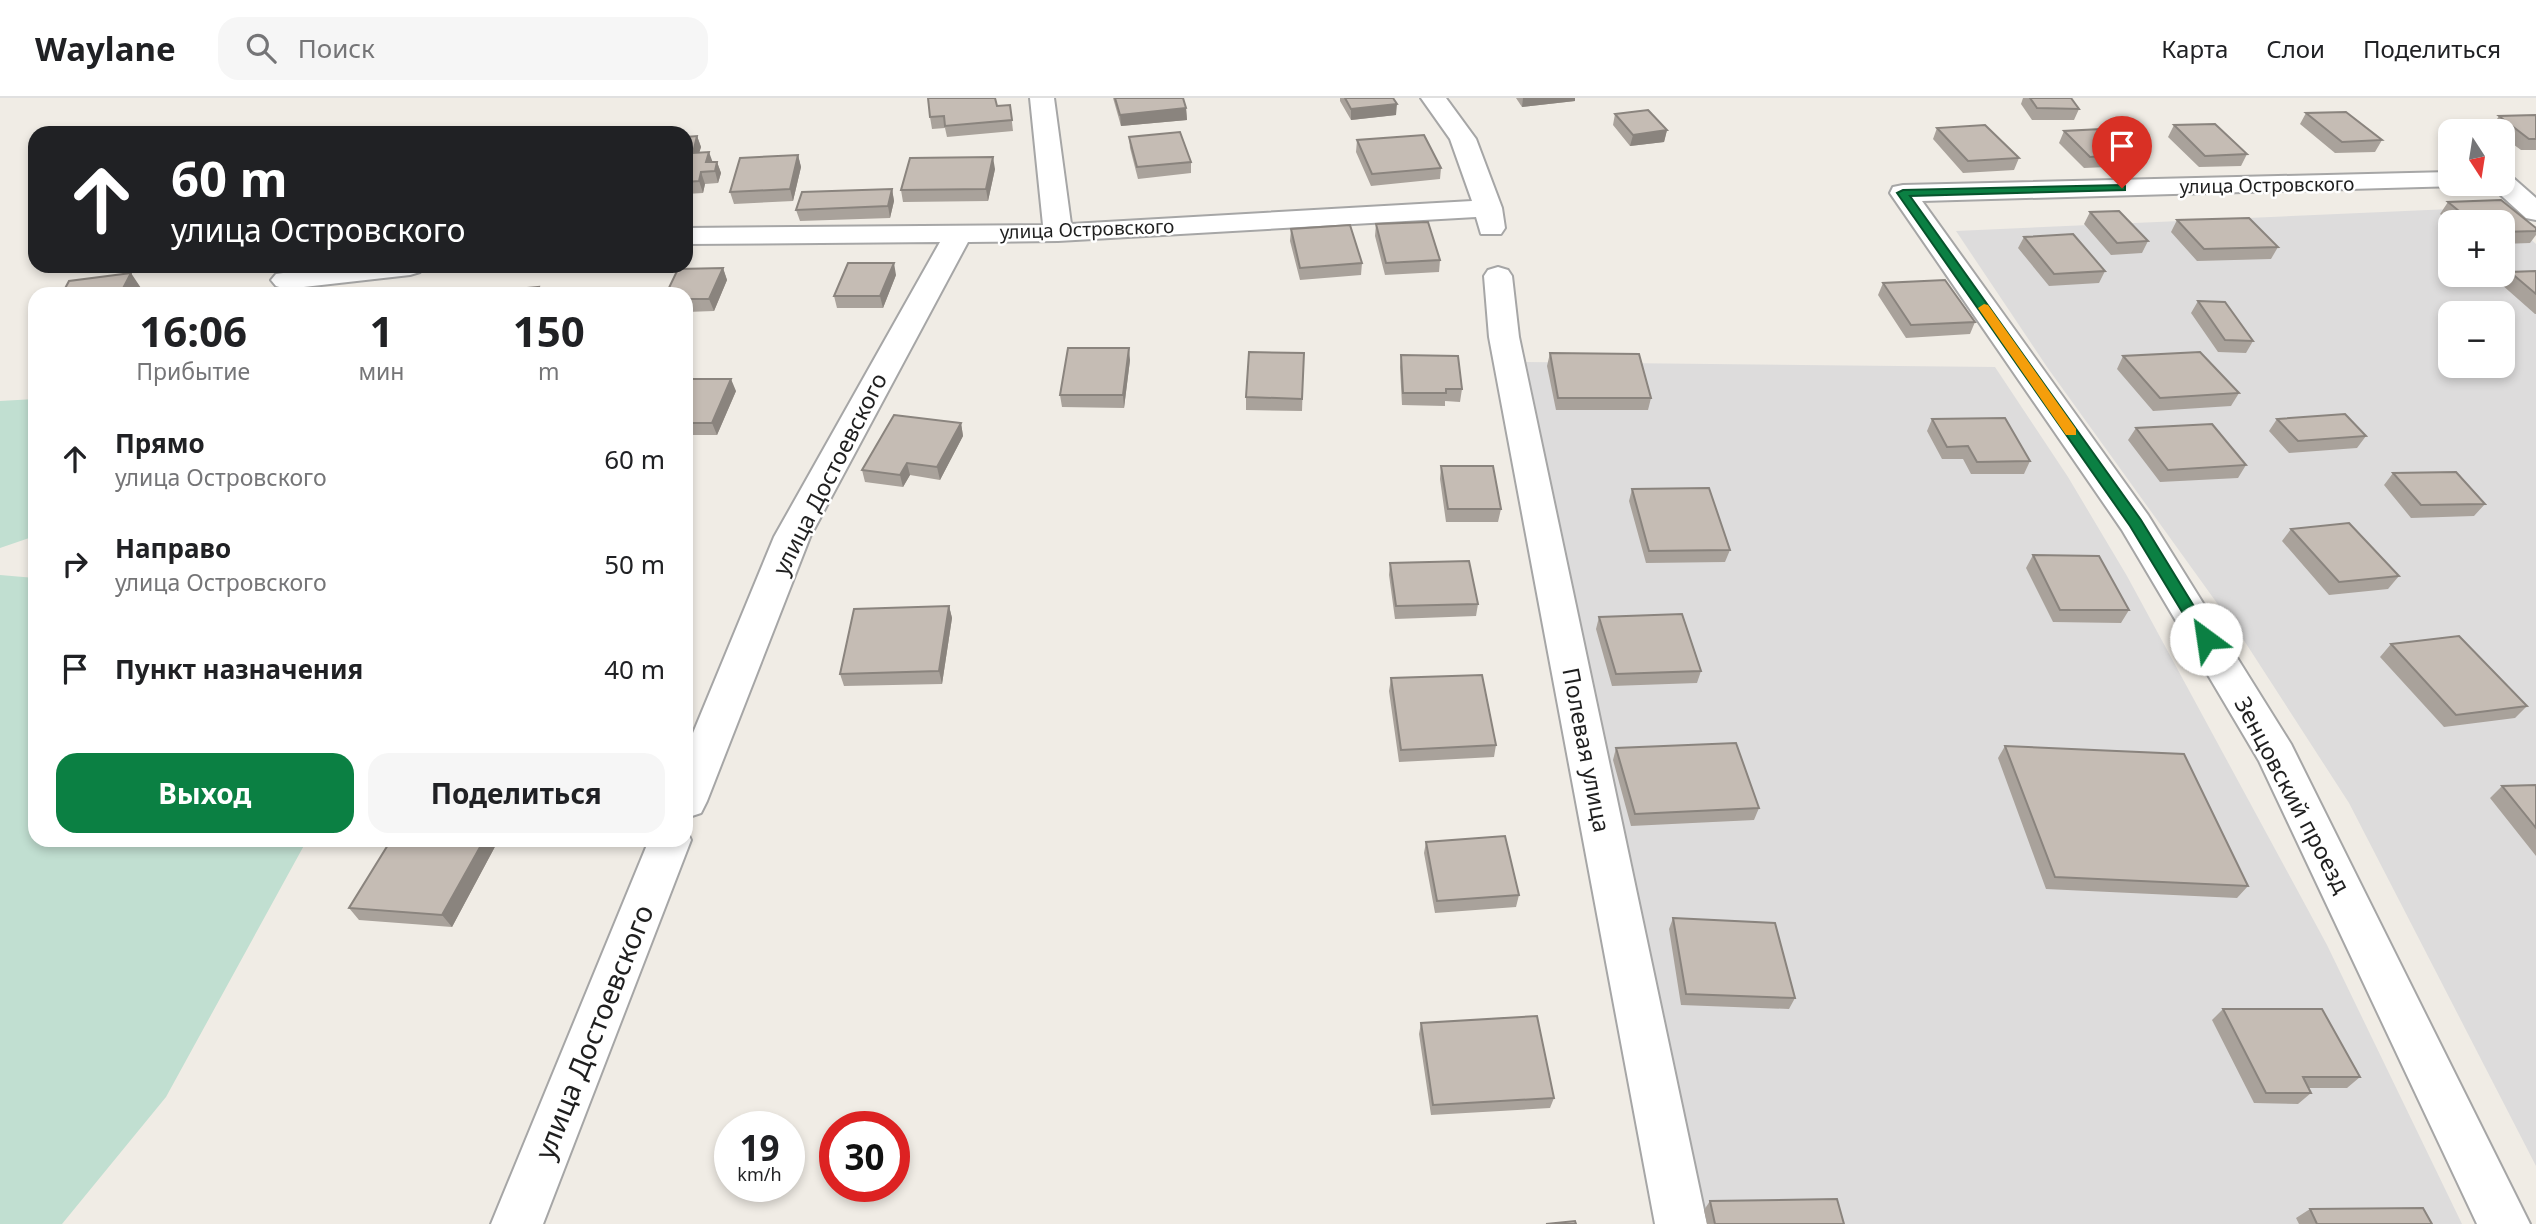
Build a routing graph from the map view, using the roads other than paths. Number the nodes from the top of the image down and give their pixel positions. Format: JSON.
{"nodes":[{"id":1,"x":1042,"y":98,"type":"edge"},
{"id":2,"x":1433,"y":98,"type":"edge"},
{"id":3,"x":2536,"y":178,"type":"edge"},
{"id":4,"x":2438,"y":180,"type":"edge"},
{"id":5,"x":2515,"y":180,"type":"edge"},
{"id":6,"x":2515,"y":193,"type":"edge"},
{"id":7,"x":2536,"y":212,"type":"edge"},
{"id":8,"x":959,"y":233,"type":"junction"},
{"id":9,"x":1058,"y":233,"type":"junction"},
{"id":10,"x":693,"y":236,"type":"edge"},
{"id":11,"x":348,"y":273,"type":"edge"},
{"id":12,"x":1498,"y":275,"type":"dead end"},
{"id":13,"x":286,"y":280,"type":"dead end"},
{"id":14,"x":2017,"y":354,"type":"joint"},
{"id":15,"x":693,"y":784,"type":"edge"},
{"id":16,"x":667,"y":847,"type":"edge"},
{"id":17,"x":517,"y":1224,"type":"edge"},
{"id":18,"x":1681,"y":1224,"type":"edge"},
{"id":19,"x":2504,"y":1224,"type":"edge"}],
"edges":[{"from":1,"to":9,"type":"street"},
{"from":2,"to":9,"type":"street","name":"улица Островского"},
{"from":3,"to":5,"type":"street"},
{"from":4,"to":14,"type":"street","name":"улица Островского"},
{"from":6,"to":7,"type":"street"},
{"from":8,"to":9,"type":"street","name":"улица Островского"},
{"from":8,"to":10,"type":"street","name":"улица Островского"},
{"from":8,"to":15,"type":"street","name":"улица Достоевского"},
{"from":11,"to":13,"type":"street"},
{"from":12,"to":18,"type":"street","name":"Полевая улица"},
{"from":14,"to":19,"type":"street","name":"Зенцовский проезд"},
{"from":16,"to":17,"type":"street","name":"улица Достоевского"}]}
